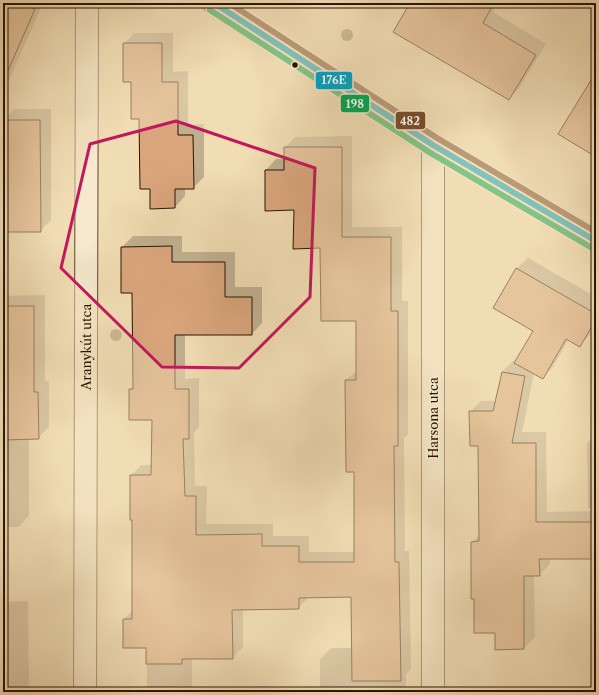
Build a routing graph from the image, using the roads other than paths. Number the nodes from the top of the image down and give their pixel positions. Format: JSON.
{"nodes":[{"id":1,"x":87,"y":3,"type":"edge"},
{"id":2,"x":214,"y":3,"type":"edge"},
{"id":3,"x":433,"y":145,"type":"junction"},
{"id":4,"x":596,"y":241,"type":"edge"},
{"id":5,"x":85,"y":692,"type":"edge"},
{"id":6,"x":433,"y":692,"type":"edge"}],
"edges":[{"from":1,"to":5,"type":"street","name":"Aranykút utca"},
{"from":2,"to":3,"type":"street"},
{"from":3,"to":4,"type":"street"},
{"from":3,"to":6,"type":"street","name":"Harsona utca"}]}
